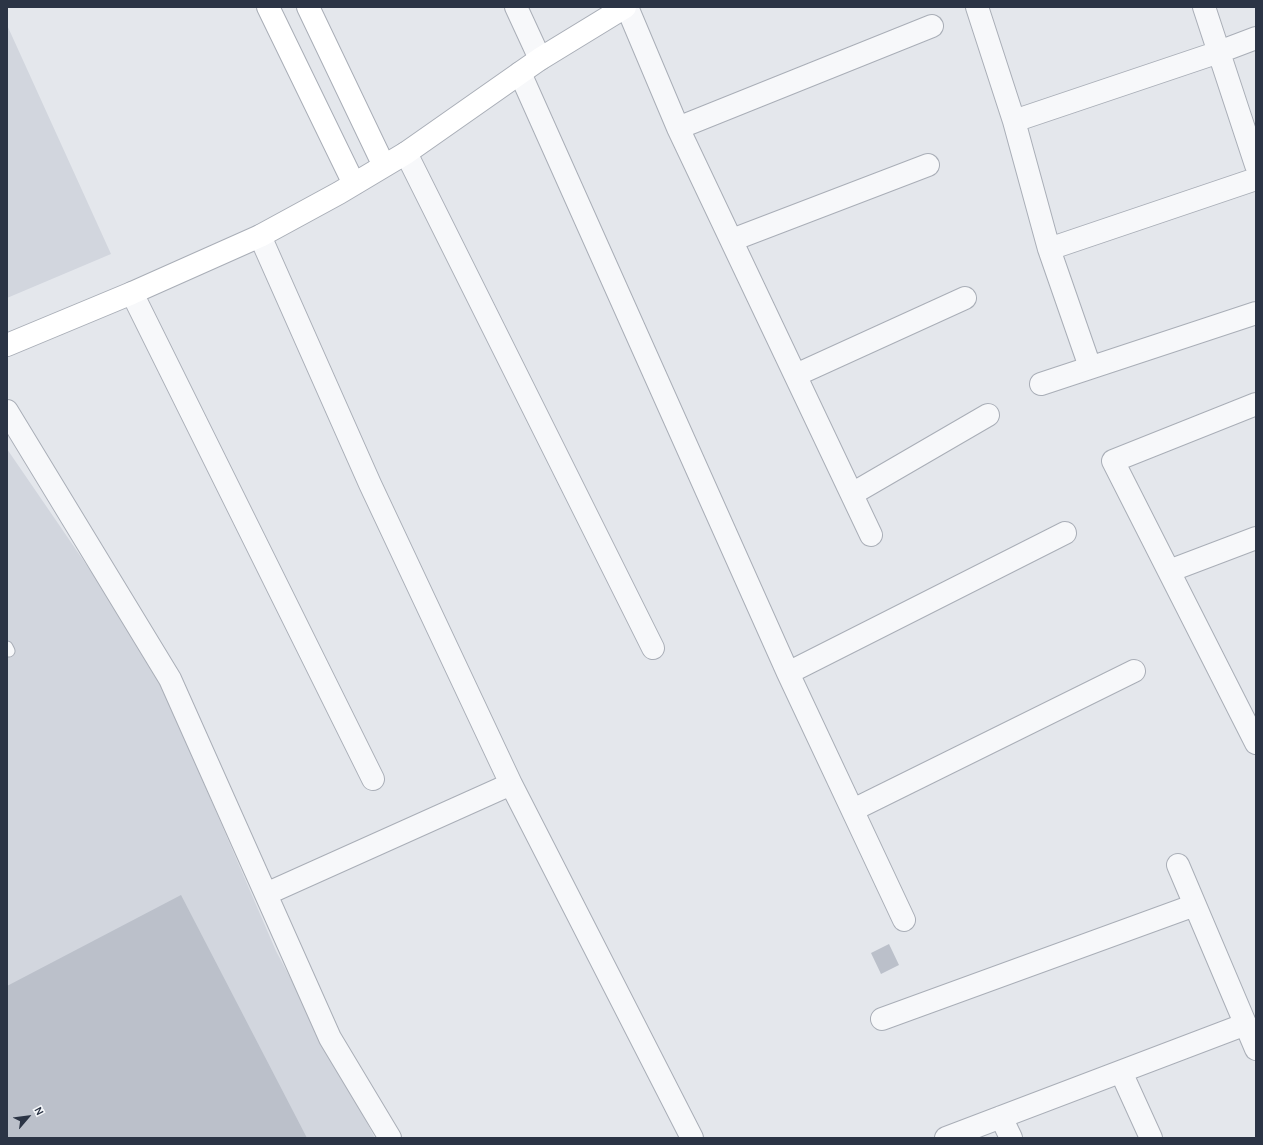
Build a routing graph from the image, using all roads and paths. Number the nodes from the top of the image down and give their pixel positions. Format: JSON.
{"nodes":[{"id":1,"x":268,"y":7,"type":"edge"},
{"id":2,"x":308,"y":7,"type":"edge"},
{"id":3,"x":516,"y":7,"type":"edge"},
{"id":4,"x":626,"y":7,"type":"edge"},
{"id":5,"x":977,"y":7,"type":"edge"},
{"id":6,"x":1204,"y":7,"type":"edge"},
{"id":7,"x":932,"y":26,"type":"dead end"},
{"id":8,"x":1256,"y":38,"type":"edge"},
{"id":9,"x":1219,"y":52,"type":"junction"},
{"id":10,"x":540,"y":58,"type":"junction"},
{"id":11,"x":520,"y":72,"type":"junction"},
{"id":12,"x":1014,"y":121,"type":"junction"},
{"id":13,"x":678,"y":128,"type":"junction"},
{"id":14,"x":406,"y":153,"type":"junction"},
{"id":15,"x":928,"y":165,"type":"dead end"},
{"id":16,"x":1256,"y":165,"type":"edge"},
{"id":17,"x":384,"y":166,"type":"junction"},
{"id":18,"x":1256,"y":179,"type":"edge"},
{"id":19,"x":354,"y":184,"type":"junction"},
{"id":20,"x":260,"y":236,"type":"junction"},
{"id":21,"x":732,"y":240,"type":"junction"},
{"id":22,"x":1049,"y":249,"type":"junction"},
{"id":23,"x":132,"y":293,"type":"junction"},
{"id":24,"x":965,"y":298,"type":"dead end"},
{"id":25,"x":1256,"y":313,"type":"edge"},
{"id":26,"x":7,"y":345,"type":"edge"},
{"id":27,"x":1090,"y":367,"type":"junction"},
{"id":28,"x":796,"y":375,"type":"junction"},
{"id":29,"x":1041,"y":384,"type":"dead end"},
{"id":30,"x":1256,"y":404,"type":"edge"},
{"id":31,"x":7,"y":411,"type":"edge"},
{"id":32,"x":988,"y":415,"type":"dead end"},
{"id":33,"x":852,"y":494,"type":"junction"},
{"id":34,"x":1065,"y":533,"type":"dead end"},
{"id":35,"x":871,"y":535,"type":"dead end"},
{"id":36,"x":1256,"y":538,"type":"edge"},
{"id":37,"x":1169,"y":572,"type":"junction"},
{"id":38,"x":653,"y":648,"type":"dead end"},
{"id":39,"x":1134,"y":671,"type":"dead end"},
{"id":40,"x":788,"y":672,"type":"junction"},
{"id":41,"x":1247,"y":706,"type":"edge"},
{"id":42,"x":1256,"y":744,"type":"edge"},
{"id":43,"x":373,"y":779,"type":"dead end"},
{"id":44,"x":511,"y":784,"type":"junction"},
{"id":45,"x":853,"y":810,"type":"junction"},
{"id":46,"x":1178,"y":865,"type":"dead end"},
{"id":47,"x":266,"y":894,"type":"junction"},
{"id":48,"x":1195,"y":905,"type":"junction"},
{"id":49,"x":904,"y":920,"type":"dead end"},
{"id":50,"x":882,"y":1019,"type":"dead end"},
{"id":51,"x":1246,"y":1024,"type":"junction"},
{"id":52,"x":1256,"y":1049,"type":"edge"},
{"id":53,"x":1121,"y":1072,"type":"junction"},
{"id":54,"x":1001,"y":1117,"type":"junction"},
{"id":55,"x":390,"y":1138,"type":"edge"},
{"id":56,"x":692,"y":1138,"type":"edge"},
{"id":57,"x":946,"y":1138,"type":"edge"},
{"id":58,"x":1011,"y":1138,"type":"edge"},
{"id":59,"x":1151,"y":1138,"type":"edge"}],
"edges":[{"from":1,"to":19,"type":"street"},
{"from":2,"to":17,"type":"street"},
{"from":3,"to":10,"type":"street"},
{"from":4,"to":10,"type":"street"},
{"from":4,"to":13,"type":"street"},
{"from":5,"to":12,"type":"street"},
{"from":6,"to":9,"type":"street"},
{"from":7,"to":13,"type":"street"},
{"from":8,"to":9,"type":"street"},
{"from":9,"to":12,"type":"street"},
{"from":9,"to":16,"type":"street"},
{"from":10,"to":11,"type":"street"},
{"from":11,"to":14,"type":"street"},
{"from":11,"to":40,"type":"street"},
{"from":12,"to":22,"type":"street"},
{"from":13,"to":21,"type":"street"},
{"from":14,"to":17,"type":"street"},
{"from":14,"to":38,"type":"street"},
{"from":15,"to":21,"type":"street"},
{"from":17,"to":19,"type":"street"},
{"from":18,"to":22,"type":"street"},
{"from":19,"to":20,"type":"street"},
{"from":20,"to":23,"type":"street"},
{"from":20,"to":44,"type":"street"},
{"from":21,"to":28,"type":"street"},
{"from":22,"to":27,"type":"street"},
{"from":23,"to":26,"type":"street"},
{"from":23,"to":43,"type":"street"},
{"from":24,"to":28,"type":"street"},
{"from":25,"to":27,"type":"street"},
{"from":27,"to":29,"type":"street"},
{"from":28,"to":33,"type":"street"},
{"from":30,"to":37,"type":"street"},
{"from":31,"to":47,"type":"street"},
{"from":32,"to":33,"type":"street"},
{"from":33,"to":35,"type":"street"},
{"from":34,"to":40,"type":"street"},
{"from":36,"to":37,"type":"street"},
{"from":37,"to":41,"type":"street"},
{"from":39,"to":45,"type":"street"},
{"from":40,"to":45,"type":"street"},
{"from":41,"to":42,"type":"street"},
{"from":44,"to":47,"type":"street"},
{"from":44,"to":56,"type":"street"},
{"from":45,"to":49,"type":"street"},
{"from":46,"to":48,"type":"street"},
{"from":47,"to":55,"type":"street"},
{"from":48,"to":50,"type":"street"},
{"from":48,"to":51,"type":"street"},
{"from":51,"to":52,"type":"street"},
{"from":51,"to":53,"type":"street"},
{"from":53,"to":54,"type":"street"},
{"from":53,"to":59,"type":"street"},
{"from":54,"to":57,"type":"street"},
{"from":54,"to":58,"type":"street"}]}
